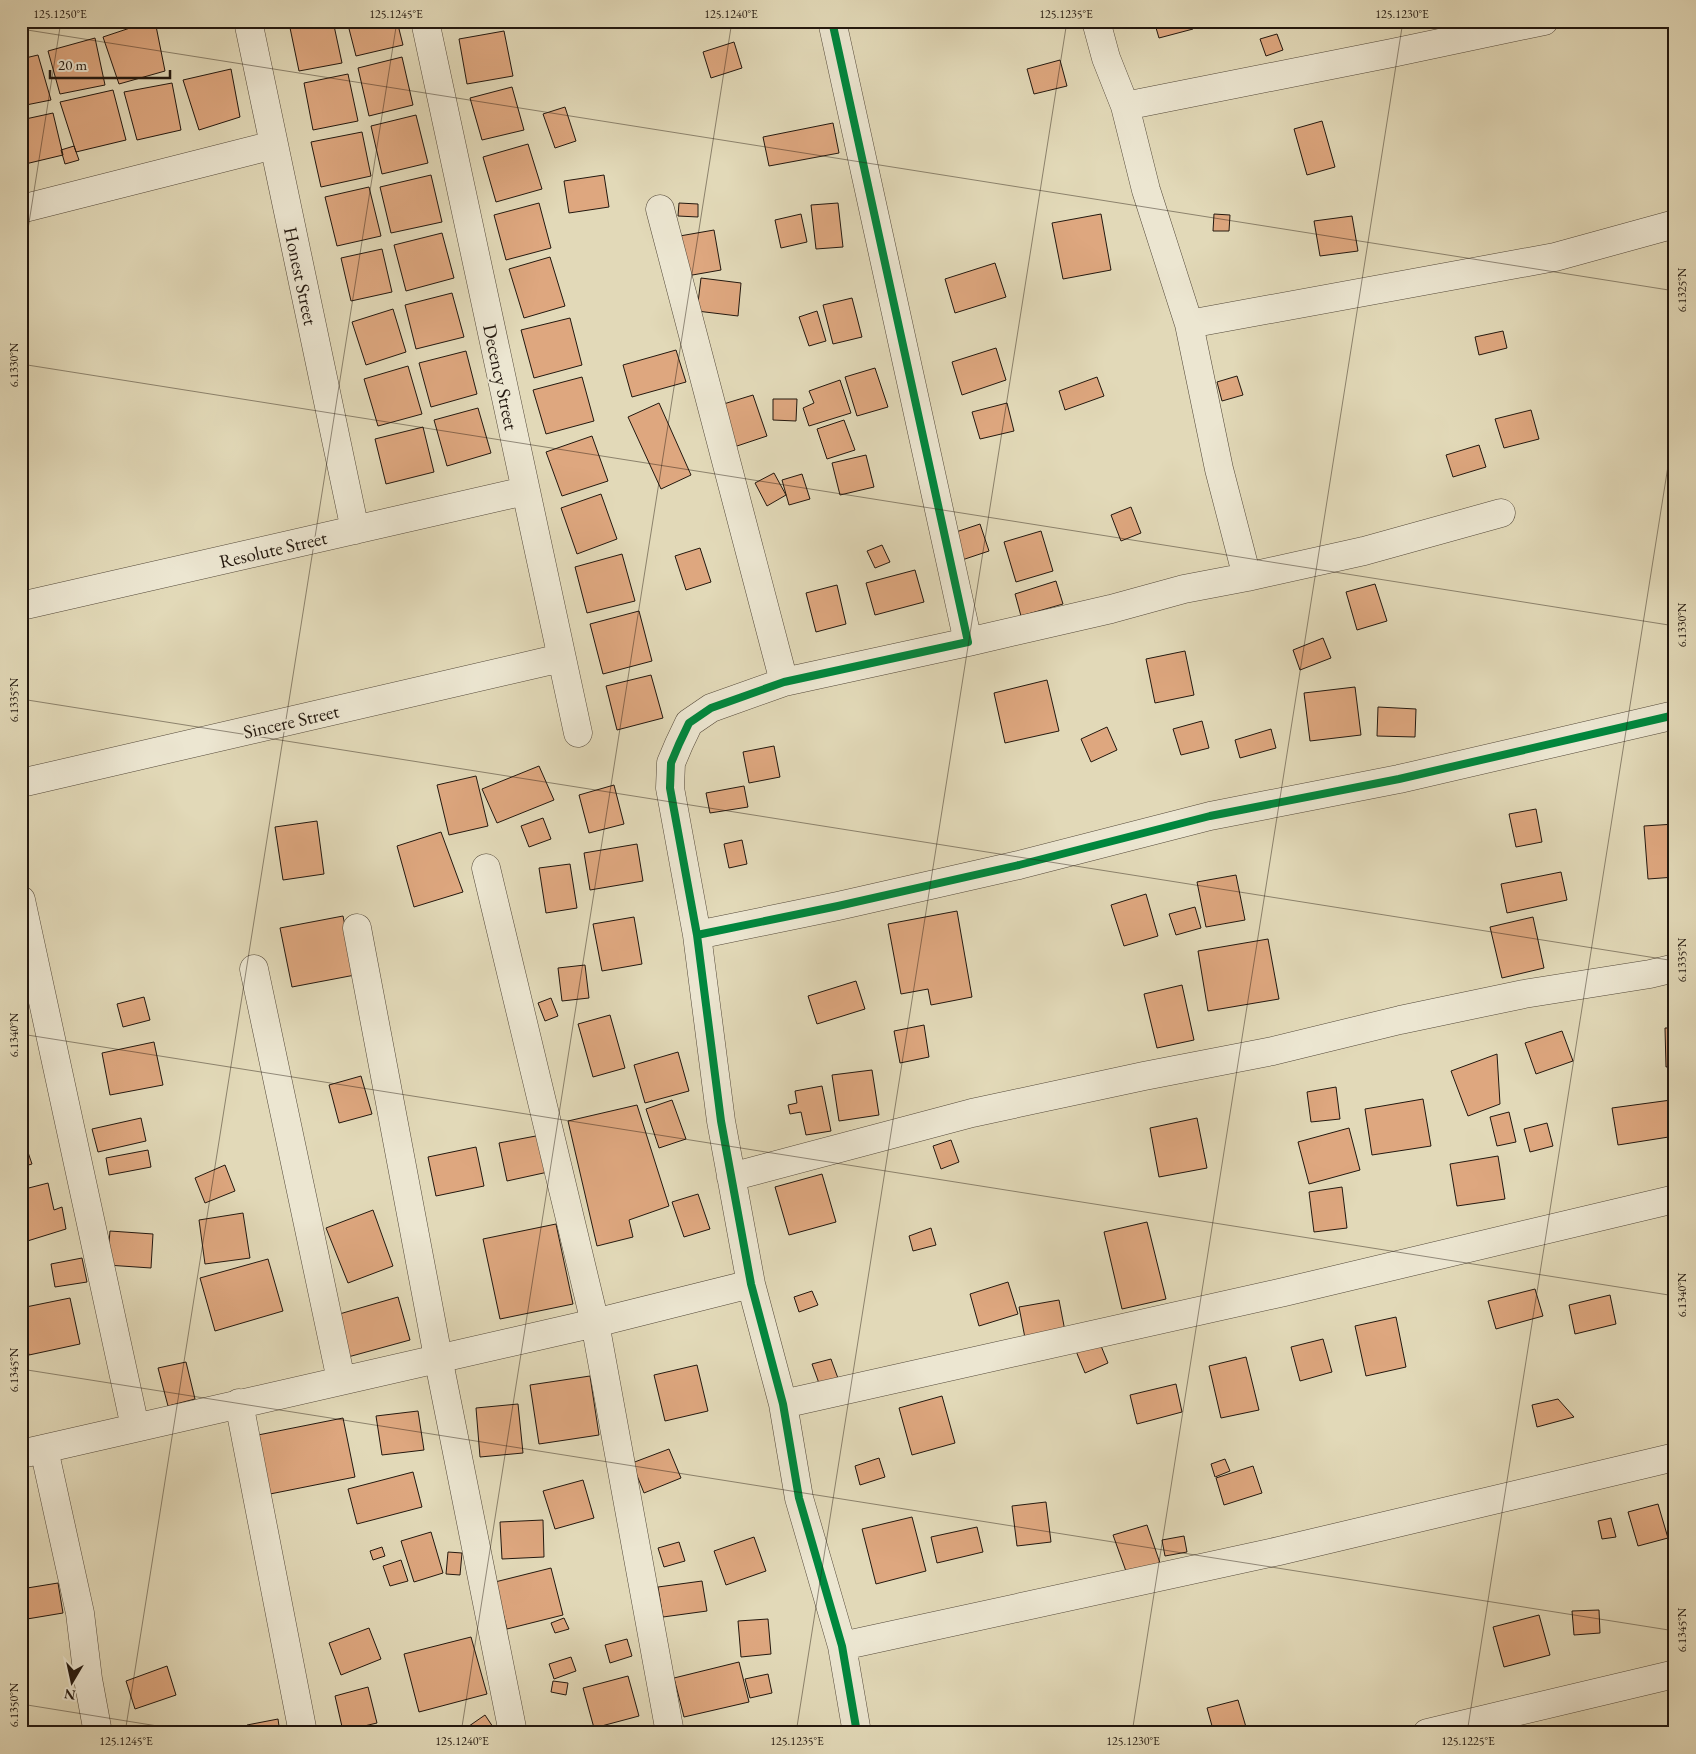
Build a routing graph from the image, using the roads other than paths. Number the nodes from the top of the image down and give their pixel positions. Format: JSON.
{"nodes":[{"id":1,"x":248,"y":21,"type":"edge"},
{"id":2,"x":424,"y":21,"type":"edge"},
{"id":3,"x":832,"y":21,"type":"edge"},
{"id":4,"x":1096,"y":21,"type":"edge"},
{"id":5,"x":1544,"y":21,"type":"edge"},
{"id":6,"x":1125,"y":106,"type":"junction"},
{"id":7,"x":274,"y":145,"type":"junction"},
{"id":8,"x":21,"y":209,"type":"edge"},
{"id":9,"x":660,"y":209,"type":"dead end"},
{"id":10,"x":1675,"y":224,"type":"edge"},
{"id":11,"x":1189,"y":324,"type":"junction"},
{"id":12,"x":525,"y":491,"type":"junction"},
{"id":13,"x":1501,"y":513,"type":"dead end"},
{"id":14,"x":355,"y":530,"type":"junction"},
{"id":15,"x":1247,"y":577,"type":"junction"},
{"id":16,"x":21,"y":606,"type":"edge"},
{"id":17,"x":968,"y":642,"type":"junction"},
{"id":18,"x":561,"y":658,"type":"junction"},
{"id":19,"x":784,"y":682,"type":"junction"},
{"id":20,"x":1675,"y":714,"type":"edge"},
{"id":21,"x":578,"y":733,"type":"dead end"},
{"id":22,"x":21,"y":783,"type":"edge"},
{"id":23,"x":486,"y":868,"type":"dead end"},
{"id":24,"x":21,"y":900,"type":"edge"},
{"id":25,"x":357,"y":928,"type":"dead end"},
{"id":26,"x":696,"y":935,"type":"junction"},
{"id":27,"x":1675,"y":968,"type":"edge"},
{"id":28,"x":254,"y":969,"type":"dead end"},
{"id":29,"x":731,"y":1177,"type":"junction"},
{"id":30,"x":1675,"y":1199,"type":"edge"},
{"id":31,"x":751,"y":1284,"type":"junction"},
{"id":32,"x":595,"y":1323,"type":"junction"},
{"id":33,"x":438,"y":1357,"type":"junction"},
{"id":34,"x":341,"y":1380,"type":"junction"},
{"id":35,"x":239,"y":1403,"type":"junction"},
{"id":36,"x":783,"y":1404,"type":"junction"},
{"id":37,"x":135,"y":1427,"type":"junction"},
{"id":38,"x":33,"y":1452,"type":"edge"},
{"id":39,"x":1675,"y":1457,"type":"edge"},
{"id":40,"x":842,"y":1646,"type":"junction"},
{"id":41,"x":1675,"y":1674,"type":"edge"},
{"id":42,"x":98,"y":1733,"type":"edge"},
{"id":43,"x":303,"y":1733,"type":"edge"},
{"id":44,"x":513,"y":1733,"type":"edge"},
{"id":45,"x":670,"y":1733,"type":"edge"},
{"id":46,"x":857,"y":1733,"type":"edge"},
{"id":47,"x":1427,"y":1733,"type":"edge"}],
"edges":[{"from":1,"to":7,"type":"street","name":"Honest Street"},
{"from":2,"to":12,"type":"street","name":"Decency Street"},
{"from":3,"to":17,"type":"street"},
{"from":4,"to":6,"type":"street"},
{"from":5,"to":6,"type":"street"},
{"from":6,"to":11,"type":"street"},
{"from":7,"to":8,"type":"street"},
{"from":7,"to":14,"type":"street","name":"Honest Street"},
{"from":9,"to":19,"type":"street"},
{"from":10,"to":11,"type":"street"},
{"from":11,"to":15,"type":"street"},
{"from":12,"to":14,"type":"street","name":"Resolute Street"},
{"from":12,"to":18,"type":"street","name":"Decency Street"},
{"from":13,"to":15,"type":"street"},
{"from":14,"to":16,"type":"street","name":"Resolute Street"},
{"from":15,"to":17,"type":"street"},
{"from":17,"to":19,"type":"street"},
{"from":18,"to":21,"type":"street","name":"Decency Street"},
{"from":18,"to":22,"type":"street","name":"Sincere Street"},
{"from":19,"to":26,"type":"street"},
{"from":20,"to":26,"type":"street"},
{"from":23,"to":32,"type":"street"},
{"from":24,"to":37,"type":"street"},
{"from":25,"to":33,"type":"street"},
{"from":26,"to":29,"type":"street"},
{"from":27,"to":29,"type":"street"},
{"from":28,"to":34,"type":"street"},
{"from":29,"to":31,"type":"street"},
{"from":30,"to":36,"type":"street"},
{"from":31,"to":32,"type":"street"},
{"from":31,"to":36,"type":"street"},
{"from":32,"to":33,"type":"street"},
{"from":32,"to":45,"type":"street"},
{"from":33,"to":34,"type":"street"},
{"from":33,"to":44,"type":"street"},
{"from":34,"to":35,"type":"street"},
{"from":35,"to":37,"type":"street"},
{"from":35,"to":43,"type":"street"},
{"from":36,"to":40,"type":"street"},
{"from":37,"to":38,"type":"street"},
{"from":38,"to":42,"type":"street"},
{"from":39,"to":40,"type":"street"},
{"from":40,"to":46,"type":"street"},
{"from":41,"to":47,"type":"street"}]}
